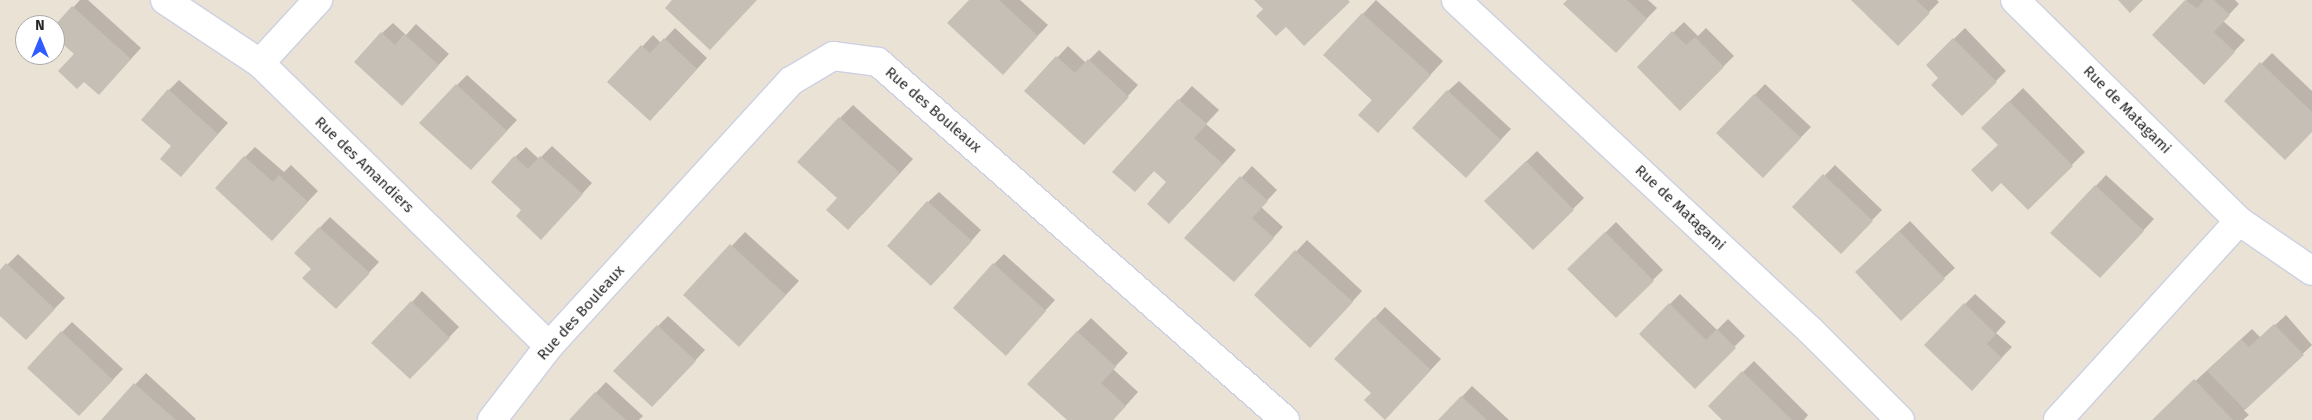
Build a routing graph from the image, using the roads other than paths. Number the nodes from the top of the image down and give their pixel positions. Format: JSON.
{"nodes":[{"id":1,"x":164,"y":0,"type":"edge"},
{"id":2,"x":318,"y":0,"type":"edge"},
{"id":3,"x":1456,"y":0,"type":"edge"},
{"id":4,"x":2015,"y":0,"type":"edge"},
{"id":5,"x":260,"y":63,"type":"junction"},
{"id":6,"x":2239,"y":221,"type":"junction"},
{"id":7,"x":2312,"y":271,"type":"edge"},
{"id":8,"x":549,"y":346,"type":"junction"},
{"id":9,"x":492,"y":420,"type":"edge"},
{"id":10,"x":1285,"y":420,"type":"edge"},
{"id":11,"x":1900,"y":420,"type":"edge"},
{"id":12,"x":2058,"y":420,"type":"edge"}],
"edges":[{"from":1,"to":5,"type":"street","name":"Rue des Amandiers"},
{"from":2,"to":5,"type":"street"},
{"from":3,"to":11,"type":"street","name":"Rue de Matagami"},
{"from":4,"to":6,"type":"street","name":"Rue de Matagami"},
{"from":5,"to":8,"type":"street","name":"Rue des Amandiers"},
{"from":6,"to":7,"type":"street","name":"Rue de Matagami"},
{"from":6,"to":12,"type":"street"},
{"from":8,"to":9,"type":"street","name":"Rue des Bouleaux"},
{"from":8,"to":10,"type":"street","name":"Rue des Bouleaux"}]}
